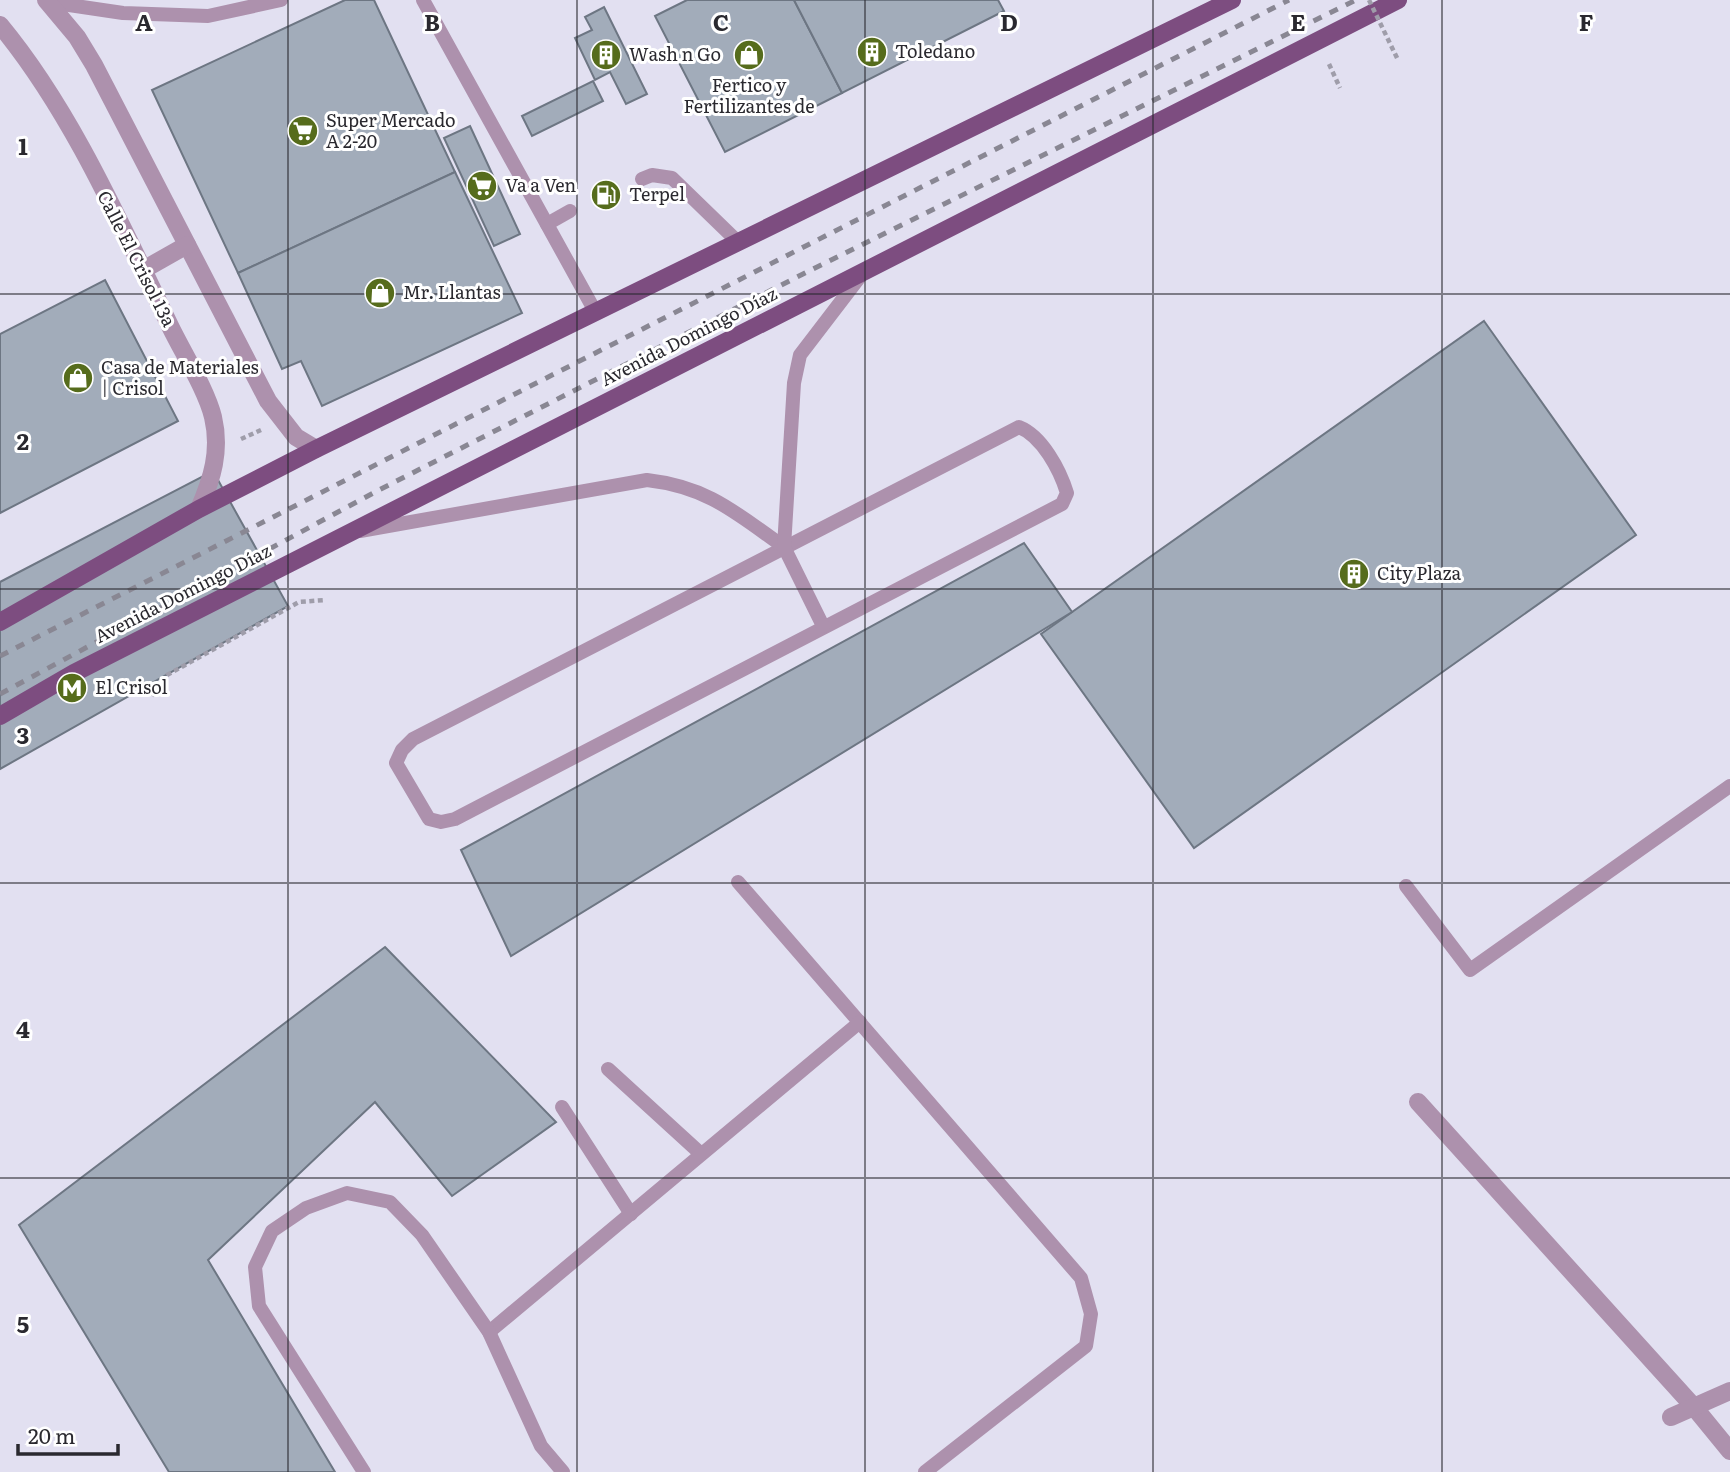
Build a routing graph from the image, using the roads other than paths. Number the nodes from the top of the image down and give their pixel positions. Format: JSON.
{"nodes":[{"id":1,"x":281,"y":0,"type":"edge"},
{"id":2,"x":423,"y":0,"type":"edge"},
{"id":3,"x":1232,"y":0,"type":"edge"},
{"id":4,"x":1398,"y":0,"type":"edge"},
{"id":5,"x":47,"y":1,"type":"edge"},
{"id":6,"x":0,"y":25,"type":"edge"},
{"id":7,"x":642,"y":179,"type":"dead end"},
{"id":8,"x":570,"y":211,"type":"dead end"},
{"id":9,"x":547,"y":224,"type":"junction"},
{"id":10,"x":738,"y":242,"type":"junction"},
{"id":11,"x":187,"y":245,"type":"junction"},
{"id":12,"x":143,"y":270,"type":"junction"},
{"id":13,"x":864,"y":271,"type":"junction"},
{"id":14,"x":596,"y":313,"type":"junction"},
{"id":15,"x":316,"y":449,"type":"junction"},
{"id":16,"x":199,"y":509,"type":"junction"},
{"id":17,"x":350,"y":533,"type":"junction"},
{"id":18,"x":784,"y":547,"type":"junction"},
{"id":19,"x":0,"y":622,"type":"edge"},
{"id":20,"x":823,"y":626,"type":"junction"},
{"id":21,"x":0,"y":716,"type":"edge"},
{"id":22,"x":1730,"y":786,"type":"edge"},
{"id":23,"x":738,"y":882,"type":"dead end"},
{"id":24,"x":1406,"y":886,"type":"dead end"},
{"id":25,"x":860,"y":1022,"type":"junction"},
{"id":26,"x":608,"y":1069,"type":"dead end"},
{"id":27,"x":1418,"y":1102,"type":"dead end"},
{"id":28,"x":562,"y":1107,"type":"dead end"},
{"id":29,"x":701,"y":1153,"type":"junction"},
{"id":30,"x":631,"y":1214,"type":"junction"},
{"id":31,"x":489,"y":1332,"type":"junction"},
{"id":32,"x":1730,"y":1391,"type":"edge"},
{"id":33,"x":1695,"y":1407,"type":"junction"},
{"id":34,"x":1671,"y":1418,"type":"dead end"},
{"id":35,"x":1730,"y":1451,"type":"edge"},
{"id":36,"x":364,"y":1472,"type":"edge"},
{"id":37,"x":563,"y":1472,"type":"edge"},
{"id":38,"x":925,"y":1472,"type":"edge"}],
"edges":[{"from":1,"to":5,"type":"lane"},
{"from":2,"to":9,"type":"lane"},
{"from":3,"to":10,"type":"main road"},
{"from":4,"to":13,"type":"main road","name":"Avenida Domingo Díaz"},
{"from":5,"to":11,"type":"street"},
{"from":6,"to":12,"type":"street","name":"Calle El Crisol 13a"},
{"from":7,"to":10,"type":"lane"},
{"from":8,"to":9,"type":"lane"},
{"from":9,"to":14,"type":"lane"},
{"from":10,"to":14,"type":"main road"},
{"from":11,"to":12,"type":"street"},
{"from":11,"to":15,"type":"street"},
{"from":12,"to":16,"type":"street","name":"Calle El Crisol 13a"},
{"from":13,"to":17,"type":"main road","name":"Avenida Domingo Díaz"},
{"from":13,"to":18,"type":"lane"},
{"from":14,"to":15,"type":"main road"},
{"from":15,"to":16,"type":"main road"},
{"from":16,"to":19,"type":"main road"},
{"from":17,"to":18,"type":"lane"},
{"from":17,"to":21,"type":"main road","name":"Avenida Domingo Díaz"},
{"from":18,"to":20,"type":"lane"},
{"from":18,"to":20,"type":"lane"},
{"from":18,"to":20,"type":"lane"},
{"from":22,"to":24,"type":"lane"},
{"from":23,"to":25,"type":"lane"},
{"from":25,"to":29,"type":"lane"},
{"from":25,"to":38,"type":"lane"},
{"from":26,"to":29,"type":"lane"},
{"from":27,"to":33,"type":"street"},
{"from":28,"to":30,"type":"lane"},
{"from":29,"to":30,"type":"lane"},
{"from":30,"to":31,"type":"lane"},
{"from":31,"to":36,"type":"lane"},
{"from":31,"to":37,"type":"lane"},
{"from":32,"to":33,"type":"street"},
{"from":33,"to":34,"type":"street"},
{"from":33,"to":35,"type":"street"}]}
